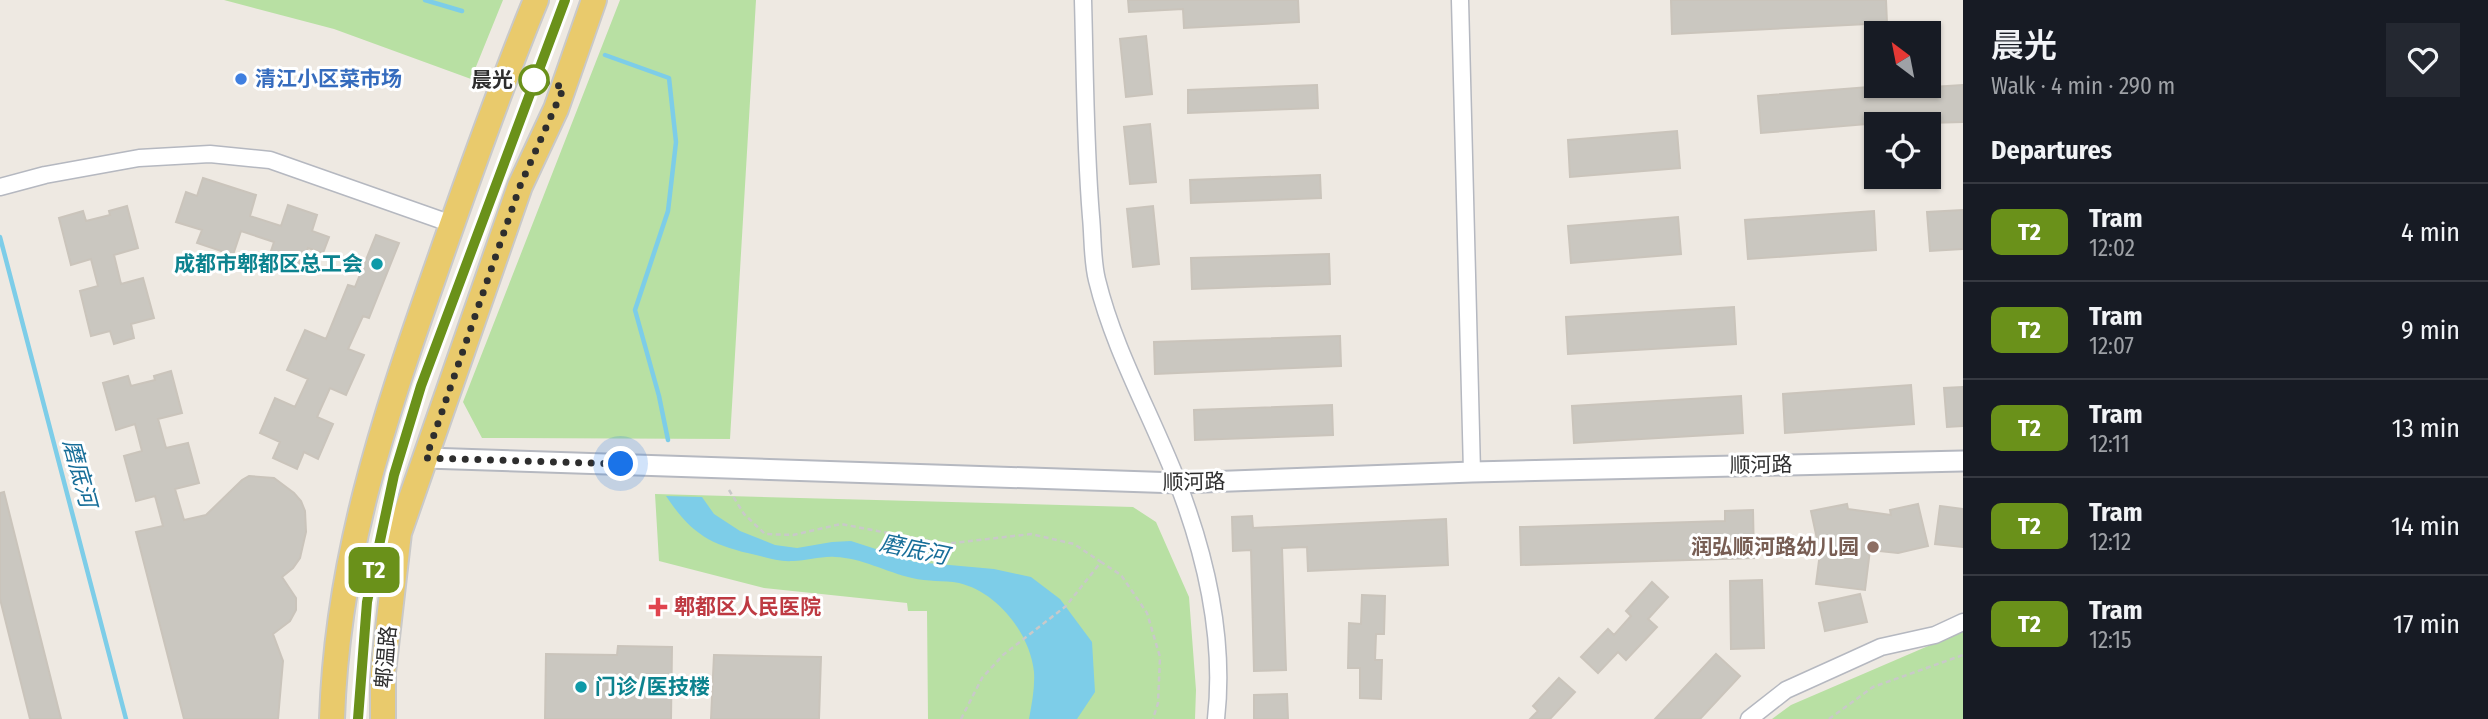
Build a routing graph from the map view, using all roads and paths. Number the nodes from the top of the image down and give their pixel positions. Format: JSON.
{"nodes":[{"id":1,"x":536,"y":0,"type":"edge"},
{"id":2,"x":594,"y":0,"type":"edge"},
{"id":3,"x":1083,"y":0,"type":"edge"},
{"id":4,"x":1460,"y":0,"type":"edge"},
{"id":5,"x":0,"y":187,"type":"edge"},
{"id":6,"x":452,"y":224,"type":"junction"},
{"id":7,"x":426,"y":458,"type":"junction"},
{"id":8,"x":1963,"y":461,"type":"edge"},
{"id":9,"x":1472,"y":472,"type":"junction"},
{"id":10,"x":1178,"y":483,"type":"junction"},
{"id":11,"x":729,"y":490,"type":"dead end"},
{"id":12,"x":1101,"y":562,"type":"junction"},
{"id":13,"x":1963,"y":622,"type":"edge"},
{"id":14,"x":1963,"y":655,"type":"edge"},
{"id":15,"x":332,"y":719,"type":"edge"},
{"id":16,"x":383,"y":719,"type":"edge"},
{"id":17,"x":961,"y":719,"type":"edge"},
{"id":18,"x":1153,"y":719,"type":"edge"},
{"id":19,"x":1216,"y":719,"type":"edge"},
{"id":20,"x":1749,"y":719,"type":"edge"},
{"id":21,"x":1829,"y":719,"type":"edge"}],
"edges":[{"from":1,"to":6,"type":"main road"},
{"from":2,"to":7,"type":"main road","name":"郫温路"},
{"from":3,"to":10,"type":"street"},
{"from":4,"to":9,"type":"street"},
{"from":5,"to":6,"type":"street"},
{"from":6,"to":15,"type":"main road"},
{"from":7,"to":10,"type":"street","name":"顺河路"},
{"from":7,"to":16,"type":"main road","name":"郫温路"},
{"from":8,"to":9,"type":"street","name":"顺河路"},
{"from":9,"to":10,"type":"street","name":"顺河路"},
{"from":10,"to":19,"type":"street"},
{"from":11,"to":12,"type":"path"},
{"from":12,"to":17,"type":"path"},
{"from":12,"to":18,"type":"path"},
{"from":13,"to":20,"type":"street"},
{"from":14,"to":21,"type":"path"}]}
